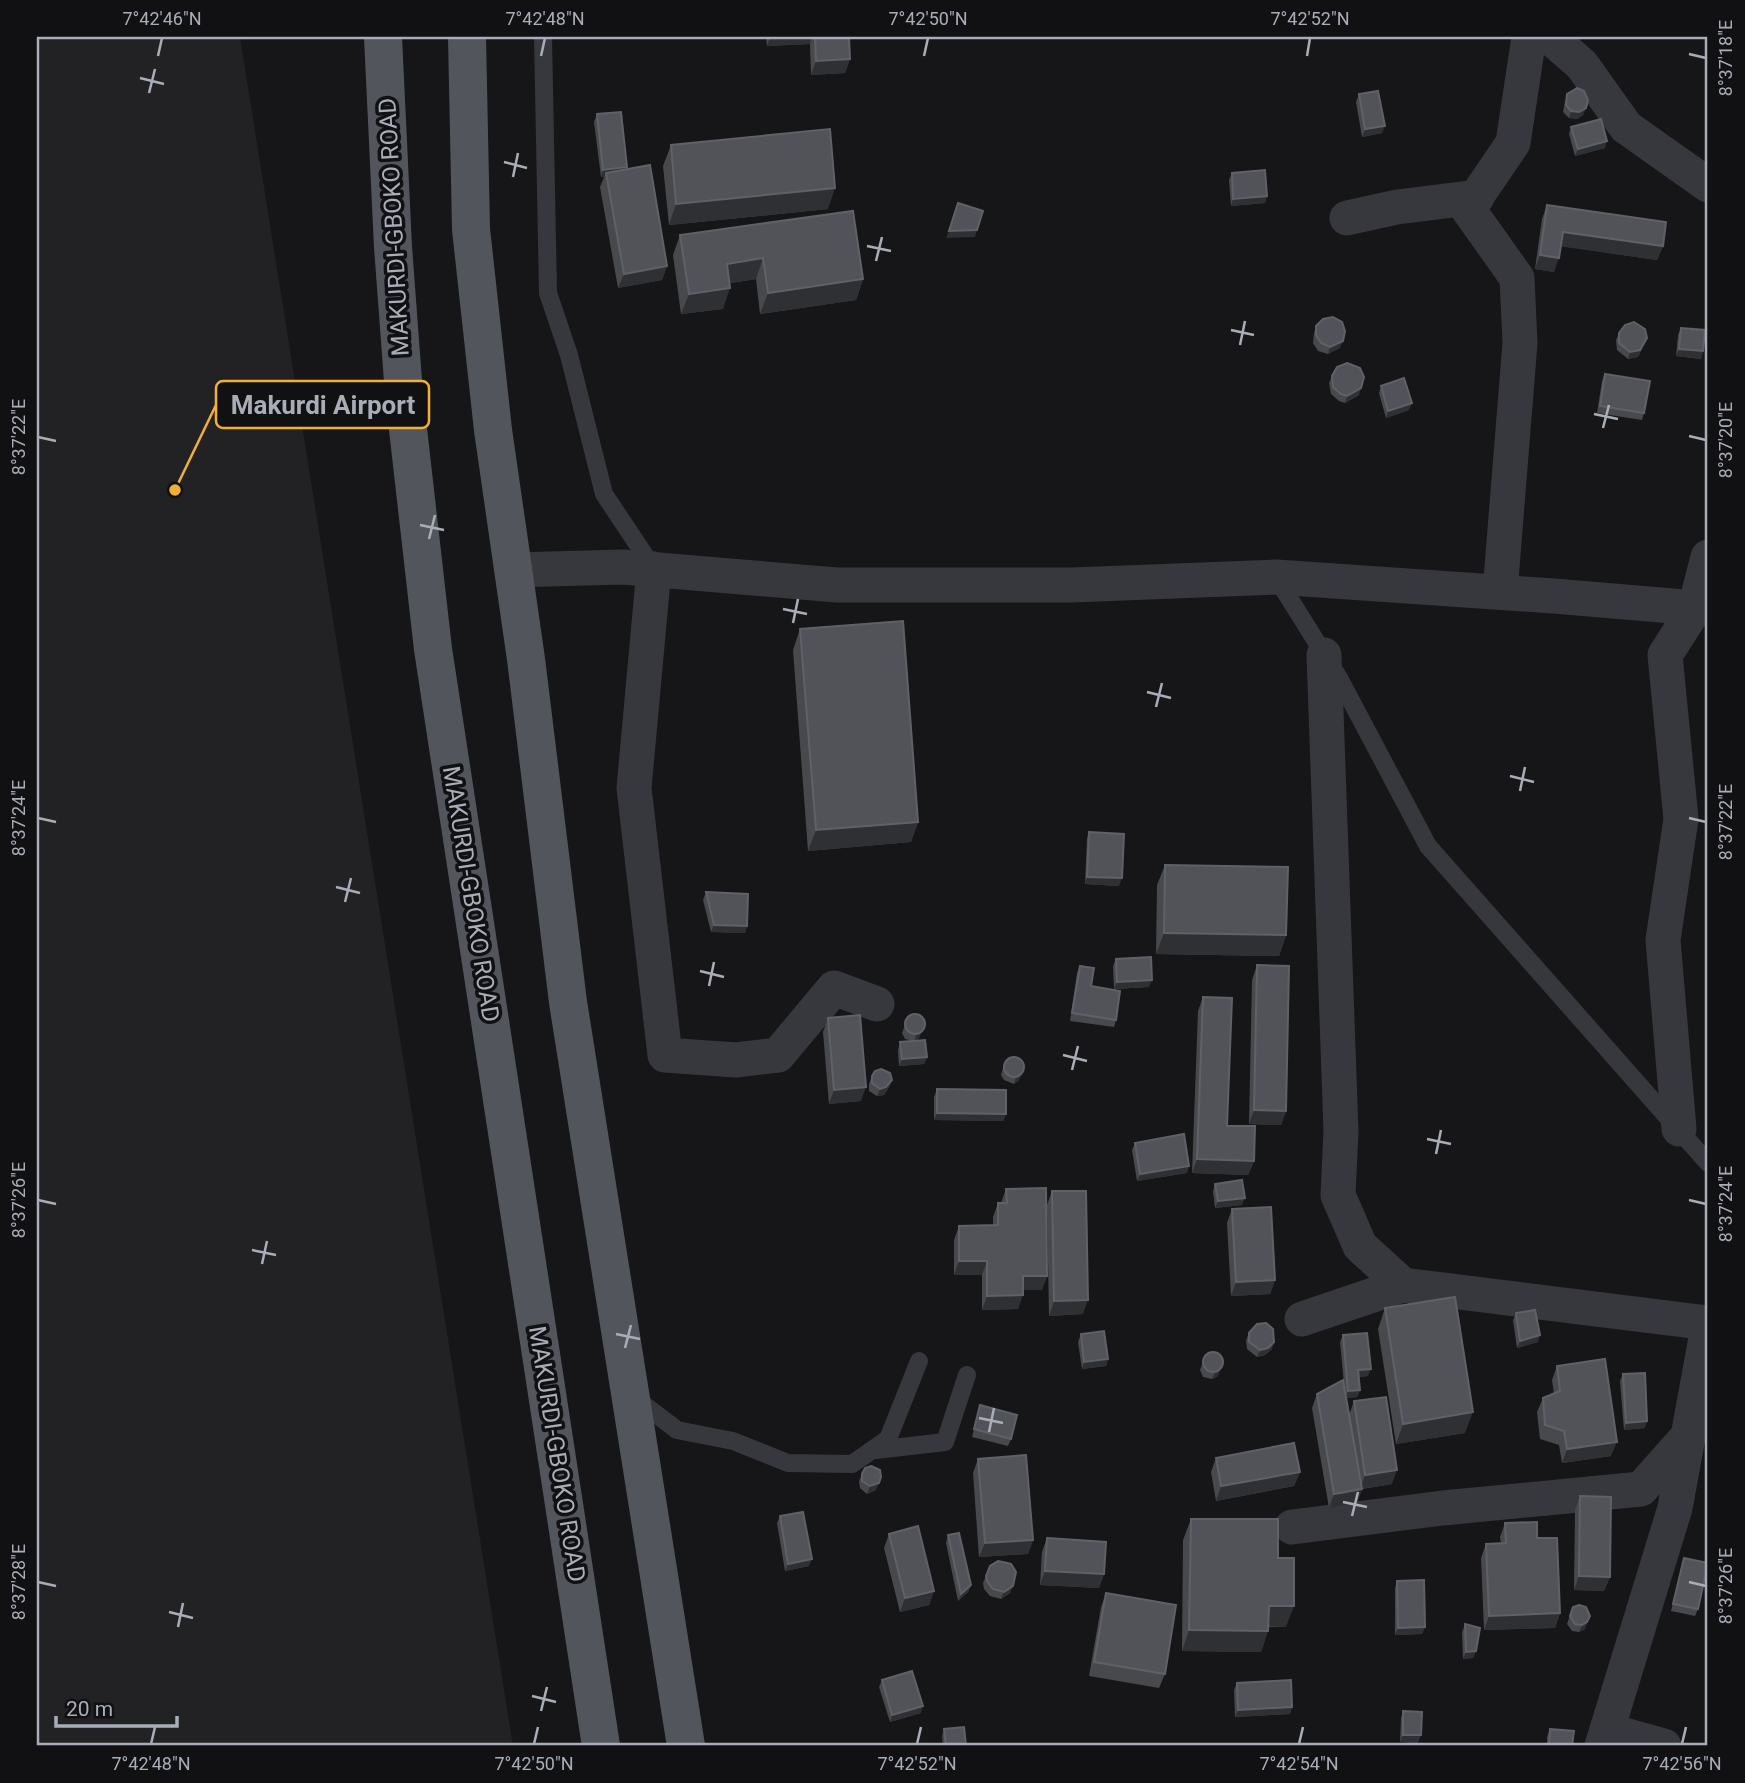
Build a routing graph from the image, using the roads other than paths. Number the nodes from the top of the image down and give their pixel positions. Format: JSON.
{"nodes":[{"id":1,"x":383,"y":37,"type":"edge"},
{"id":2,"x":467,"y":37,"type":"edge"},
{"id":3,"x":543,"y":37,"type":"edge"},
{"id":4,"x":1529,"y":37,"type":"edge"},
{"id":5,"x":1549,"y":37,"type":"edge"},
{"id":6,"x":1708,"y":185,"type":"edge"},
{"id":7,"x":1477,"y":197,"type":"junction"},
{"id":8,"x":1347,"y":218,"type":"dead end"},
{"id":9,"x":1708,"y":557,"type":"edge"},
{"id":10,"x":654,"y":569,"type":"junction"},
{"id":11,"x":513,"y":570,"type":"junction"},
{"id":12,"x":1276,"y":577,"type":"junction"},
{"id":13,"x":1500,"y":592,"type":"junction"},
{"id":14,"x":1702,"y":609,"type":"edge"},
{"id":15,"x":1324,"y":655,"type":"junction"},
{"id":16,"x":877,"y":1004,"type":"dead end"},
{"id":17,"x":1679,"y":1129,"type":"junction"},
{"id":18,"x":1708,"y":1163,"type":"edge"},
{"id":19,"x":1403,"y":1285,"type":"junction"},
{"id":20,"x":1302,"y":1319,"type":"dead end"},
{"id":21,"x":1708,"y":1325,"type":"edge"},
{"id":22,"x":919,"y":1361,"type":"dead end"},
{"id":23,"x":967,"y":1375,"type":"dead end"},
{"id":24,"x":631,"y":1394,"type":"junction"},
{"id":25,"x":1688,"y":1436,"type":"junction"},
{"id":26,"x":872,"y":1450,"type":"junction"},
{"id":27,"x":1292,"y":1527,"type":"dead end"},
{"id":28,"x":1604,"y":1738,"type":"edge"},
{"id":29,"x":601,"y":1746,"type":"edge"},
{"id":30,"x":685,"y":1746,"type":"edge"},
{"id":31,"x":1664,"y":1746,"type":"edge"}],
"edges":[{"from":1,"to":29,"type":"main road","name":"MAKURDI-GBOKO ROAD"},
{"from":2,"to":11,"type":"main road"},
{"from":3,"to":10,"type":"lane"},
{"from":4,"to":7,"type":"street"},
{"from":5,"to":6,"type":"street"},
{"from":7,"to":8,"type":"street"},
{"from":7,"to":13,"type":"street"},
{"from":9,"to":14,"type":"street"},
{"from":10,"to":11,"type":"street"},
{"from":10,"to":12,"type":"street"},
{"from":10,"to":16,"type":"street"},
{"from":11,"to":24,"type":"main road"},
{"from":12,"to":13,"type":"street"},
{"from":12,"to":15,"type":"lane"},
{"from":13,"to":14,"type":"street"},
{"from":14,"to":17,"type":"street"},
{"from":15,"to":17,"type":"lane"},
{"from":15,"to":19,"type":"street"},
{"from":17,"to":18,"type":"lane"},
{"from":19,"to":20,"type":"street"},
{"from":19,"to":21,"type":"street"},
{"from":21,"to":25,"type":"street"},
{"from":22,"to":26,"type":"lane"},
{"from":23,"to":26,"type":"lane"},
{"from":24,"to":26,"type":"lane"},
{"from":24,"to":30,"type":"main road"},
{"from":25,"to":27,"type":"street"},
{"from":25,"to":28,"type":"street"},
{"from":28,"to":31,"type":"street"}]}
